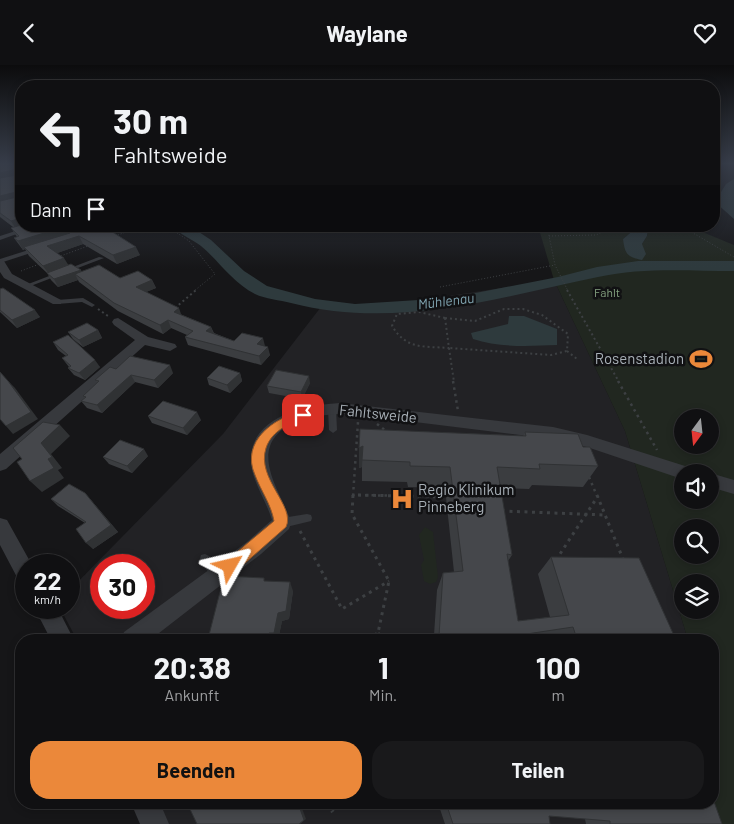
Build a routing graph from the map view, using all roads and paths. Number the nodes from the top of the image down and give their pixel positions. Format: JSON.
{"nodes":[{"id":1,"x":19,"y":232,"type":"edge"},
{"id":2,"x":127,"y":232,"type":"edge"},
{"id":3,"x":176,"y":232,"type":"edge"},
{"id":4,"x":548,"y":232,"type":"edge"},
{"id":5,"x":601,"y":232,"type":"edge"},
{"id":6,"x":691,"y":232,"type":"edge"},
{"id":7,"x":116,"y":236,"type":"edge"},
{"id":8,"x":549,"y":236,"type":"junction"},
{"id":9,"x":0,"y":238,"type":"edge"},
{"id":10,"x":89,"y":246,"type":"edge"},
{"id":11,"x":45,"y":247,"type":"edge"},
{"id":12,"x":734,"y":257,"type":"edge"},
{"id":13,"x":101,"y":258,"type":"edge"},
{"id":14,"x":53,"y":259,"type":"edge"},
{"id":15,"x":0,"y":262,"type":"edge"},
{"id":16,"x":44,"y":263,"type":"edge"},
{"id":17,"x":555,"y":265,"type":"junction"},
{"id":18,"x":4,"y":277,"type":"edge"},
{"id":19,"x":26,"y":286,"type":"junction"},
{"id":20,"x":440,"y":287,"type":"dead end"},
{"id":21,"x":57,"y":302,"type":"joint"},
{"id":22,"x":92,"y":305,"type":"joint"},
{"id":23,"x":170,"y":312,"type":"edge"},
{"id":24,"x":445,"y":318,"type":"junction"},
{"id":25,"x":118,"y":322,"type":"joint"},
{"id":26,"x":143,"y":340,"type":"junction"},
{"id":27,"x":170,"y":347,"type":"dead end"},
{"id":28,"x":449,"y":349,"type":"junction"},
{"id":29,"x":567,"y":351,"type":"junction"},
{"id":30,"x":577,"y":359,"type":"dead end"},
{"id":31,"x":332,"y":409,"type":"junction"},
{"id":32,"x":360,"y":411,"type":"junction"},
{"id":33,"x":460,"y":422,"type":"junction"},
{"id":34,"x":333,"y":429,"type":"dead end"},
{"id":35,"x":392,"y":435,"type":"edge"},
{"id":36,"x":0,"y":464,"type":"edge"},
{"id":37,"x":666,"y":467,"type":"junction"},
{"id":38,"x":674,"y":470,"type":"edge"},
{"id":39,"x":587,"y":473,"type":"edge"},
{"id":40,"x":719,"y":483,"type":"edge"},
{"id":41,"x":734,"y":487,"type":"edge"},
{"id":42,"x":352,"y":495,"type":"junction"},
{"id":43,"x":598,"y":496,"type":"junction"},
{"id":44,"x":446,"y":497,"type":"dead end"},
{"id":45,"x":492,"y":511,"type":"edge"},
{"id":46,"x":586,"y":514,"type":"junction"},
{"id":47,"x":605,"y":515,"type":"junction"},
{"id":48,"x":307,"y":519,"type":"dead end"},
{"id":49,"x":289,"y":522,"type":"junction"},
{"id":50,"x":0,"y":526,"type":"edge"},
{"id":51,"x":15,"y":554,"type":"edge"},
{"id":52,"x":205,"y":559,"type":"dead end"},
{"id":53,"x":551,"y":567,"type":"edge"},
{"id":54,"x":627,"y":568,"type":"edge"},
{"id":55,"x":218,"y":575,"type":"junction"},
{"id":56,"x":390,"y":581,"type":"junction"},
{"id":57,"x":52,"y":619,"type":"edge"},
{"id":58,"x":378,"y":633,"type":"edge"},
{"id":59,"x":60,"y":634,"type":"edge"},
{"id":60,"x":140,"y":634,"type":"edge"},
{"id":61,"x":331,"y":809,"type":"edge"},
{"id":62,"x":333,"y":812,"type":"dead end"}],
"edges":[{"from":1,"to":9,"type":"lane"},
{"from":2,"to":7,"type":"path"},
{"from":3,"to":23,"type":"path"},
{"from":4,"to":8,"type":"path"},
{"from":5,"to":8,"type":"path"},
{"from":6,"to":12,"type":"path"},
{"from":8,"to":17,"type":"path"},
{"from":10,"to":14,"type":"path"},
{"from":11,"to":15,"type":"lane"},
{"from":13,"to":19,"type":"lane"},
{"from":15,"to":18,"type":"street"},
{"from":16,"to":18,"type":"path"},
{"from":17,"to":20,"type":"path"},
{"from":17,"to":37,"type":"path"},
{"from":18,"to":19,"type":"street"},
{"from":19,"to":21,"type":"street"},
{"from":21,"to":22,"type":"lane"},
{"from":22,"to":25,"type":"path"},
{"from":24,"to":28,"type":"path"},
{"from":24,"to":28,"type":"path"},
{"from":24,"to":29,"type":"path"},
{"from":25,"to":26,"type":"street"},
{"from":26,"to":27,"type":"street"},
{"from":26,"to":36,"type":"street"},
{"from":28,"to":29,"type":"path"},
{"from":28,"to":33,"type":"path"},
{"from":29,"to":30,"type":"path"},
{"from":31,"to":32,"type":"street","name":"Fahltsweide"},
{"from":31,"to":34,"type":"lane"},
{"from":31,"to":49,"type":"street","name":"Fahltsweide"},
{"from":32,"to":33,"type":"street","name":"Fahltsweide"},
{"from":32,"to":35,"type":"path"},
{"from":32,"to":42,"type":"path"},
{"from":33,"to":37,"type":"street","name":"Fahltsweide"},
{"from":37,"to":38,"type":"street","name":"Fahltsweide"},
{"from":39,"to":43,"type":"path"},
{"from":40,"to":41,"type":"street"},
{"from":42,"to":44,"type":"path"},
{"from":42,"to":56,"type":"path"},
{"from":43,"to":46,"type":"path"},
{"from":43,"to":47,"type":"path"},
{"from":45,"to":46,"type":"path"},
{"from":46,"to":47,"type":"path"},
{"from":46,"to":53,"type":"path"},
{"from":47,"to":54,"type":"path"},
{"from":48,"to":49,"type":"lane"},
{"from":49,"to":55,"type":"street"},
{"from":49,"to":56,"type":"path"},
{"from":50,"to":51,"type":"street"},
{"from":52,"to":55,"type":"lane"},
{"from":55,"to":60,"type":"street"},
{"from":56,"to":58,"type":"path"},
{"from":57,"to":59,"type":"street"},
{"from":61,"to":62,"type":"path"}]}
